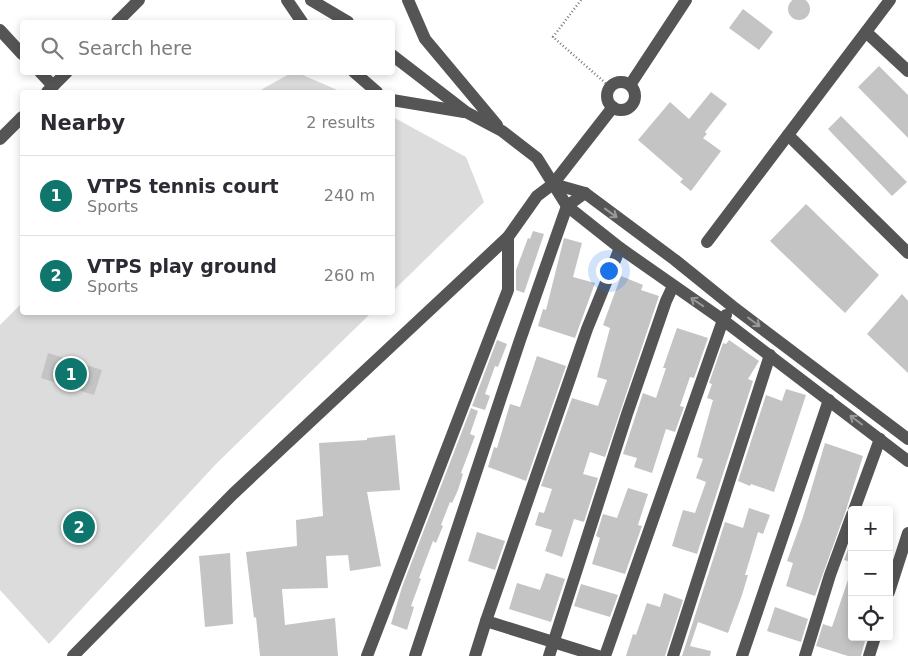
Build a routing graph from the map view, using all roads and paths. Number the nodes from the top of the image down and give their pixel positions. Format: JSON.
{"nodes":[{"id":1,"x":139,"y":0,"type":"edge"},
{"id":2,"x":287,"y":0,"type":"edge"},
{"id":3,"x":311,"y":0,"type":"edge"},
{"id":4,"x":408,"y":0,"type":"edge"},
{"id":5,"x":581,"y":0,"type":"edge"},
{"id":6,"x":686,"y":0,"type":"edge"},
{"id":7,"x":890,"y":0,"type":"edge"},
{"id":8,"x":119,"y":20,"type":"edge"},
{"id":9,"x":301,"y":20,"type":"edge"},
{"id":10,"x":345,"y":20,"type":"edge"},
{"id":11,"x":0,"y":30,"type":"edge"},
{"id":12,"x":866,"y":32,"type":"junction"},
{"id":13,"x":20,"y":52,"type":"edge"},
{"id":14,"x":395,"y":57,"type":"edge"},
{"id":15,"x":908,"y":71,"type":"edge"},
{"id":16,"x":42,"y":75,"type":"edge"},
{"id":17,"x":64,"y":75,"type":"edge"},
{"id":18,"x":357,"y":75,"type":"edge"},
{"id":19,"x":630,"y":85,"type":"junction"},
{"id":20,"x":610,"y":87,"type":"junction"},
{"id":21,"x":50,"y":89,"type":"edge"},
{"id":22,"x":375,"y":90,"type":"edge"},
{"id":23,"x":395,"y":100,"type":"edge"},
{"id":24,"x":613,"y":107,"type":"junction"},
{"id":25,"x":466,"y":112,"type":"junction"},
{"id":26,"x":20,"y":119,"type":"edge"},
{"id":27,"x":502,"y":131,"type":"junction"},
{"id":28,"x":788,"y":135,"type":"junction"},
{"id":29,"x":0,"y":139,"type":"edge"},
{"id":30,"x":553,"y":184,"type":"junction"},
{"id":31,"x":585,"y":194,"type":"junction"},
{"id":32,"x":568,"y":206,"type":"junction"},
{"id":33,"x":508,"y":238,"type":"junction"},
{"id":34,"x":707,"y":242,"type":"dead end"},
{"id":35,"x":620,"y":248,"type":"junction"},
{"id":36,"x":908,"y":253,"type":"edge"},
{"id":37,"x":674,"y":286,"type":"junction"},
{"id":38,"x":732,"y":306,"type":"junction"},
{"id":39,"x":723,"y":320,"type":"junction"},
{"id":40,"x":770,"y":355,"type":"junction"},
{"id":41,"x":829,"y":400,"type":"junction"},
{"id":42,"x":880,"y":438,"type":"junction"},
{"id":43,"x":908,"y":439,"type":"edge"},
{"id":44,"x":908,"y":461,"type":"edge"},
{"id":45,"x":855,"y":506,"type":"edge"},
{"id":46,"x":848,"y":526,"type":"edge"},
{"id":47,"x":908,"y":533,"type":"edge"},
{"id":48,"x":893,"y":580,"type":"edge"},
{"id":49,"x":486,"y":621,"type":"junction"},
{"id":50,"x":555,"y":641,"type":"junction"},
{"id":51,"x":874,"y":641,"type":"edge"},
{"id":52,"x":72,"y":656,"type":"edge"},
{"id":53,"x":366,"y":656,"type":"edge"},
{"id":54,"x":415,"y":656,"type":"edge"},
{"id":55,"x":476,"y":656,"type":"edge"},
{"id":56,"x":549,"y":656,"type":"edge"},
{"id":57,"x":598,"y":656,"type":"edge"},
{"id":58,"x":605,"y":656,"type":"edge"},
{"id":59,"x":672,"y":656,"type":"edge"},
{"id":60,"x":742,"y":656,"type":"edge"},
{"id":61,"x":805,"y":656,"type":"edge"},
{"id":62,"x":869,"y":656,"type":"edge"}],
"edges":[{"from":1,"to":8,"type":"street"},
{"from":2,"to":9,"type":"street"},
{"from":3,"to":10,"type":"street"},
{"from":4,"to":27,"type":"street"},
{"from":5,"to":20,"type":"path"},
{"from":6,"to":19,"type":"street"},
{"from":7,"to":12,"type":"street"},
{"from":11,"to":13,"type":"street"},
{"from":12,"to":15,"type":"street"},
{"from":12,"to":28,"type":"street"},
{"from":14,"to":25,"type":"street"},
{"from":16,"to":21,"type":"street"},
{"from":17,"to":21,"type":"street"},
{"from":18,"to":22,"type":"street"},
{"from":19,"to":20,"type":"street"},
{"from":19,"to":24,"type":"street"},
{"from":20,"to":24,"type":"street"},
{"from":23,"to":25,"type":"street"},
{"from":24,"to":30,"type":"street"},
{"from":25,"to":27,"type":"street"},
{"from":26,"to":29,"type":"street"},
{"from":27,"to":30,"type":"street"},
{"from":28,"to":34,"type":"street"},
{"from":28,"to":36,"type":"street"},
{"from":30,"to":31,"type":"street"},
{"from":30,"to":32,"type":"street"},
{"from":30,"to":33,"type":"street"},
{"from":31,"to":32,"type":"street"},
{"from":31,"to":38,"type":"street","one_way":true},
{"from":32,"to":35,"type":"street"},
{"from":32,"to":54,"type":"street"},
{"from":33,"to":52,"type":"street"},
{"from":33,"to":53,"type":"street"},
{"from":35,"to":37,"type":"street"},
{"from":35,"to":49,"type":"street"},
{"from":39,"to":37,"type":"street","one_way":true},
{"from":37,"to":50,"type":"street"},
{"from":38,"to":39,"type":"street"},
{"from":38,"to":43,"type":"street","one_way":true},
{"from":39,"to":40,"type":"street"},
{"from":39,"to":58,"type":"street"},
{"from":40,"to":41,"type":"street"},
{"from":40,"to":59,"type":"street"},
{"from":42,"to":41,"type":"street","one_way":true},
{"from":41,"to":60,"type":"street"},
{"from":42,"to":44,"type":"street"},
{"from":42,"to":45,"type":"street"},
{"from":46,"to":61,"type":"street"},
{"from":47,"to":48,"type":"street"},
{"from":49,"to":50,"type":"street"},
{"from":49,"to":55,"type":"street"},
{"from":50,"to":56,"type":"street"},
{"from":50,"to":57,"type":"street"},
{"from":51,"to":62,"type":"street"}]}
